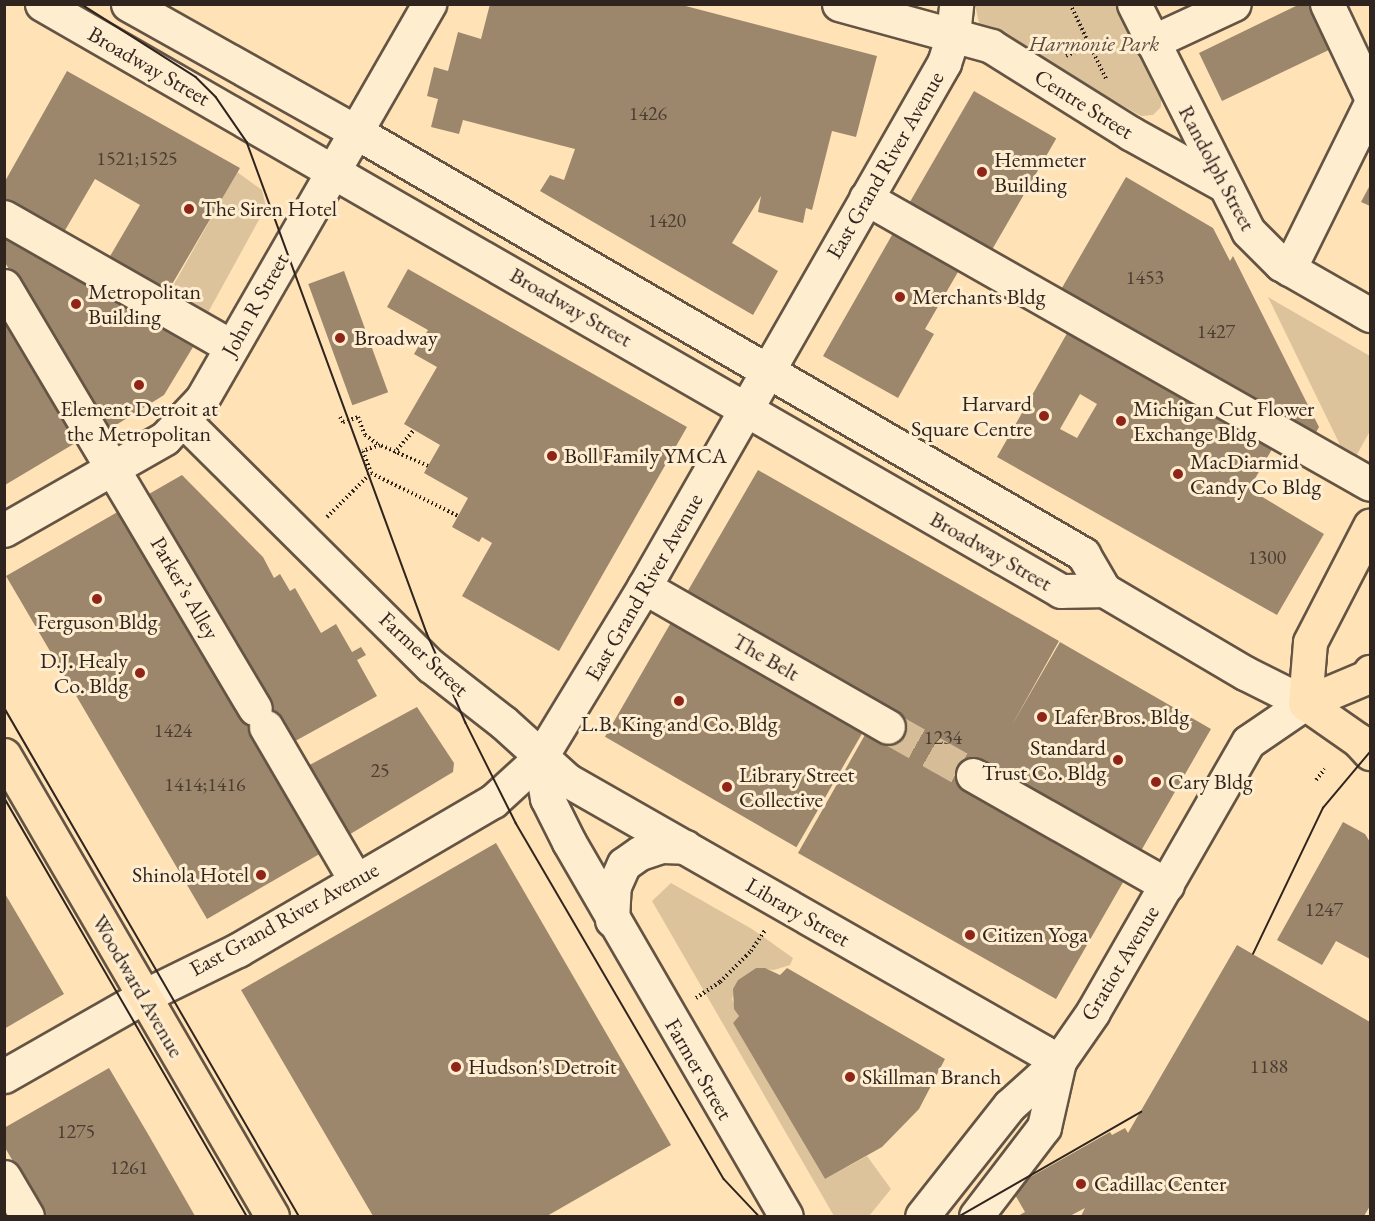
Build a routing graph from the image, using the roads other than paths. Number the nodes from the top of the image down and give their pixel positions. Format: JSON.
{"nodes":[{"id":1,"x":42,"y":4,"type":"edge"},
{"id":2,"x":128,"y":4,"type":"edge"},
{"id":3,"x":429,"y":4,"type":"edge"},
{"id":4,"x":838,"y":4,"type":"edge"},
{"id":5,"x":1134,"y":4,"type":"edge"},
{"id":6,"x":1234,"y":4,"type":"edge"},
{"id":7,"x":1327,"y":4,"type":"edge"},
{"id":8,"x":955,"y":20,"type":"edge"},
{"id":9,"x":1152,"y":42,"type":"junction"},
{"id":10,"x":1371,"y":95,"type":"edge"},
{"id":11,"x":1371,"y":105,"type":"edge"},
{"id":12,"x":356,"y":132,"type":"junction"},
{"id":13,"x":333,"y":173,"type":"junction"},
{"id":14,"x":1222,"y":184,"type":"junction"},
{"id":15,"x":866,"y":198,"type":"junction"},
{"id":16,"x":4,"y":217,"type":"edge"},
{"id":17,"x":1289,"y":269,"type":"junction"},
{"id":18,"x":4,"y":286,"type":"edge"},
{"id":19,"x":1371,"y":315,"type":"edge"},
{"id":20,"x":232,"y":347,"type":"junction"},
{"id":21,"x":766,"y":372,"type":"junction"},
{"id":22,"x":746,"y":408,"type":"junction"},
{"id":23,"x":184,"y":421,"type":"junction"},
{"id":24,"x":115,"y":469,"type":"junction"},
{"id":25,"x":1371,"y":484,"type":"edge"},
{"id":26,"x":1371,"y":526,"type":"edge"},
{"id":27,"x":4,"y":530,"type":"edge"},
{"id":28,"x":644,"y":587,"type":"junction"},
{"id":29,"x":1104,"y":590,"type":"junction"},
{"id":30,"x":1371,"y":672,"type":"edge"},
{"id":31,"x":1305,"y":703,"type":"junction"},
{"id":32,"x":888,"y":727,"type":"tunnel mouth"},
{"id":33,"x":1371,"y":753,"type":"edge"},
{"id":34,"x":4,"y":755,"type":"edge"},
{"id":35,"x":540,"y":758,"type":"junction"},
{"id":36,"x":973,"y":775,"type":"tunnel mouth"},
{"id":37,"x":685,"y":847,"type":"junction"},
{"id":38,"x":356,"y":881,"type":"junction"},
{"id":39,"x":1163,"y":891,"type":"junction"},
{"id":40,"x":612,"y":920,"type":"junction"},
{"id":41,"x":144,"y":996,"type":"junction"},
{"id":42,"x":1059,"y":1061,"type":"junction"},
{"id":43,"x":4,"y":1076,"type":"edge"},
{"id":44,"x":4,"y":1178,"type":"edge"},
{"id":45,"x":27,"y":1216,"type":"edge"},
{"id":46,"x":272,"y":1216,"type":"edge"},
{"id":47,"x":786,"y":1216,"type":"edge"},
{"id":48,"x":922,"y":1216,"type":"edge"},
{"id":49,"x":976,"y":1216,"type":"edge"}],
"edges":[{"from":1,"to":13,"type":"street","name":"Broadway Street"},
{"from":2,"to":12,"type":"street","name":"Broadway Street"},
{"from":3,"to":12,"type":"street","name":"John R Street"},
{"from":4,"to":8,"type":"street","name":"Centre Street"},
{"from":5,"to":9,"type":"street","name":"Randolph Street"},
{"from":6,"to":9,"type":"street"},
{"from":7,"to":10,"type":"street"},
{"from":8,"to":14,"type":"street","name":"Centre Street"},
{"from":8,"to":15,"type":"street","name":"East Grand River Avenue"},
{"from":9,"to":14,"type":"street","name":"Randolph Street"},
{"from":11,"to":17,"type":"street"},
{"from":12,"to":13,"type":"street","name":"John R Street"},
{"from":12,"to":21,"type":"street","name":"Broadway Street"},
{"from":13,"to":20,"type":"street","name":"John R Street"},
{"from":13,"to":22,"type":"street","name":"Broadway Street"},
{"from":14,"to":17,"type":"street","name":"Randolph Street"},
{"from":15,"to":21,"type":"street","name":"East Grand River Avenue"},
{"from":15,"to":25,"type":"street"},
{"from":16,"to":20,"type":"street"},
{"from":17,"to":19,"type":"street","name":"Randolph Street"},
{"from":18,"to":24,"type":"street","name":"Parker’s Alley"},
{"from":20,"to":23,"type":"street","name":"John R Street"},
{"from":21,"to":22,"type":"street","name":"East Grand River Avenue"},
{"from":21,"to":29,"type":"street","name":"Broadway Street"},
{"from":22,"to":28,"type":"street","name":"East Grand River Avenue"},
{"from":22,"to":29,"type":"street","name":"Broadway Street"},
{"from":23,"to":24,"type":"street","name":"John R Street"},
{"from":23,"to":35,"type":"street","name":"Farmer Street"},
{"from":24,"to":27,"type":"street","name":"John R Street"},
{"from":24,"to":38,"type":"street","name":"Parker’s Alley"},
{"from":26,"to":31,"type":"main road"},
{"from":28,"to":32,"type":"street","name":"The Belt"},
{"from":28,"to":35,"type":"street","name":"East Grand River Avenue"},
{"from":29,"to":31,"type":"street","name":"Broadway Street"},
{"from":30,"to":31,"type":"main road","name":"Gratiot Avenue"},
{"from":31,"to":33,"type":"main road"},
{"from":31,"to":39,"type":"street","name":"Gratiot Avenue"},
{"from":34,"to":41,"type":"main road","name":"Woodward Avenue"},
{"from":35,"to":37,"type":"street","name":"Library Street"},
{"from":35,"to":38,"type":"street","name":"East Grand River Avenue"},
{"from":35,"to":40,"type":"street","name":"Farmer Street"},
{"from":36,"to":39,"type":"street"},
{"from":37,"to":40,"type":"street"},
{"from":37,"to":42,"type":"street","name":"Library Street"},
{"from":38,"to":41,"type":"street","name":"East Grand River Avenue"},
{"from":39,"to":42,"type":"street","name":"Gratiot Avenue"},
{"from":40,"to":47,"type":"street","name":"Farmer Street"},
{"from":41,"to":43,"type":"street","name":"East Grand River Avenue"},
{"from":41,"to":46,"type":"main road","name":"Woodward Avenue"},
{"from":42,"to":48,"type":"street","name":"Gratiot Avenue"},
{"from":42,"to":49,"type":"street"},
{"from":44,"to":45,"type":"street"}]}
